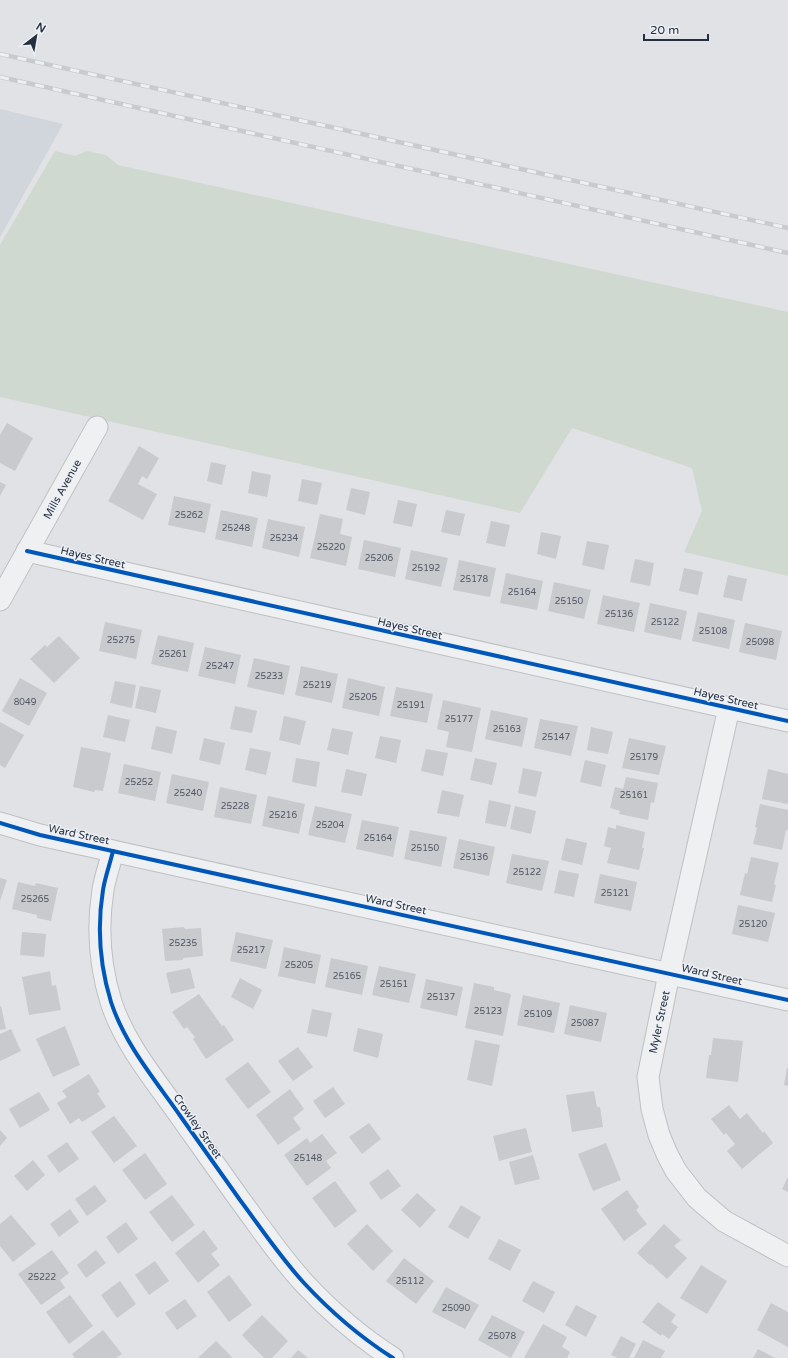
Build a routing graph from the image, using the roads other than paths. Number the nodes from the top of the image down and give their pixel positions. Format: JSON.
{"nodes":[{"id":1,"x":97,"y":428,"type":"dead end"},
{"id":2,"x":27,"y":551,"type":"junction"},
{"id":3,"x":0,"y":600,"type":"edge"},
{"id":4,"x":729,"y":708,"type":"junction"},
{"id":5,"x":788,"y":722,"type":"edge"},
{"id":6,"x":0,"y":823,"type":"edge"},
{"id":7,"x":113,"y":851,"type":"junction"},
{"id":8,"x":669,"y":974,"type":"junction"},
{"id":9,"x":788,"y":1000,"type":"edge"},
{"id":10,"x":788,"y":1256,"type":"edge"},
{"id":11,"x":393,"y":1358,"type":"edge"}],
"edges":[{"from":1,"to":2,"type":"street","name":"Mills Avenue"},
{"from":2,"to":3,"type":"street","name":"Mills Avenue"},
{"from":2,"to":4,"type":"street","name":"Hayes Street"},
{"from":4,"to":5,"type":"street","name":"Hayes Street"},
{"from":4,"to":8,"type":"street","name":"Myler Street"},
{"from":6,"to":7,"type":"street","name":"Ward Street"},
{"from":7,"to":8,"type":"street","name":"Ward Street"},
{"from":7,"to":11,"type":"street","name":"Crowley Street"},
{"from":8,"to":9,"type":"street","name":"Ward Street"},
{"from":8,"to":10,"type":"street","name":"Myler Street"}]}
